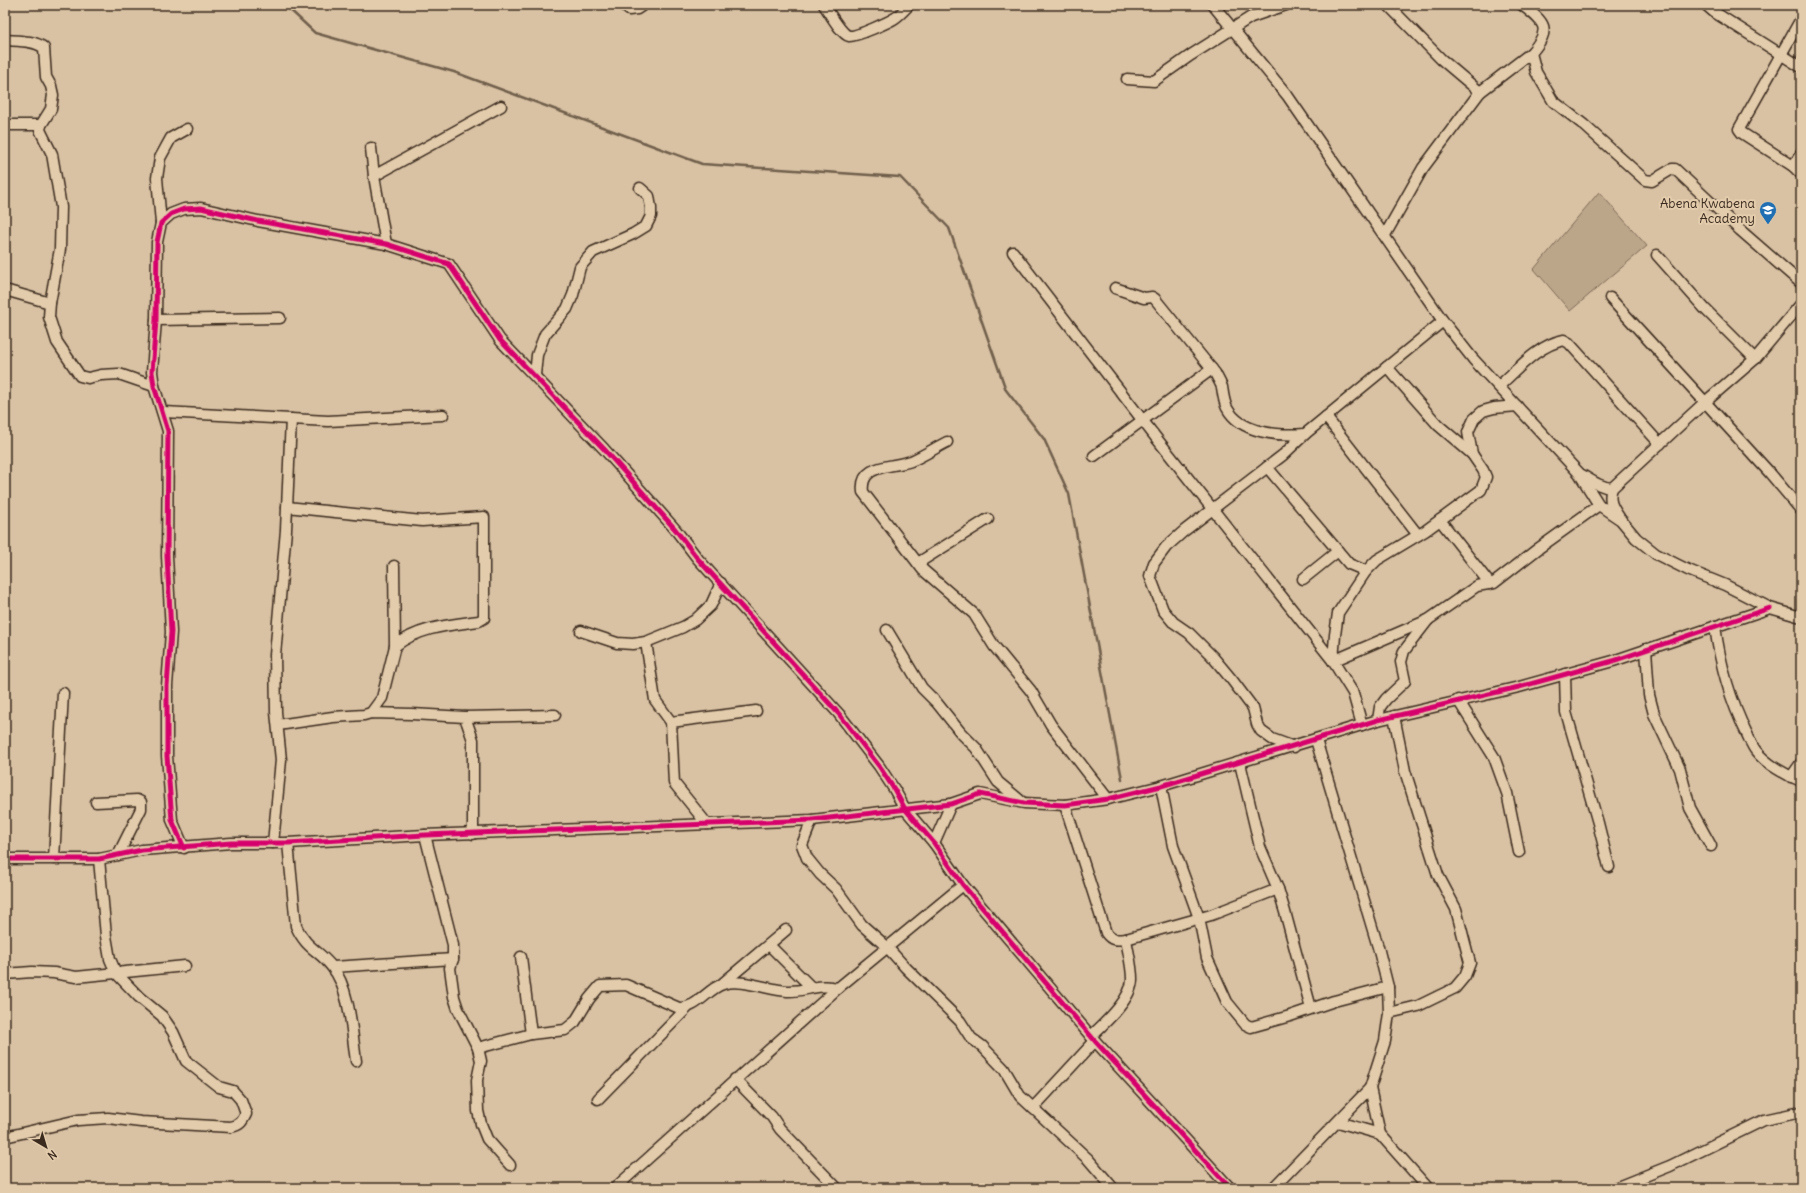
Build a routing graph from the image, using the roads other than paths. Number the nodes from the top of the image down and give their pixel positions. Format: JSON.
{"nodes":[{"id":1,"x":623,"y":5,"type":"edge"},
{"id":2,"x":644,"y":5,"type":"edge"},
{"id":3,"x":824,"y":5,"type":"edge"},
{"id":4,"x":909,"y":5,"type":"edge"},
{"id":5,"x":1213,"y":5,"type":"edge"},
{"id":6,"x":1286,"y":5,"type":"edge"},
{"id":7,"x":1388,"y":5,"type":"edge"},
{"id":8,"x":1522,"y":5,"type":"edge"},
{"id":9,"x":1706,"y":5,"type":"edge"},
{"id":10,"x":1801,"y":19,"type":"edge"},
{"id":11,"x":1233,"y":28,"type":"junction"},
{"id":12,"x":5,"y":40,"type":"edge"},
{"id":13,"x":1531,"y":52,"type":"junction"},
{"id":14,"x":1781,"y":54,"type":"junction"},
{"id":15,"x":1801,"y":67,"type":"edge"},
{"id":16,"x":1127,"y":80,"type":"dead end"},
{"id":17,"x":1480,"y":92,"type":"junction"},
{"id":18,"x":501,"y":106,"type":"dead end"},
{"id":19,"x":41,"y":124,"type":"junction"},
{"id":20,"x":5,"y":125,"type":"edge"},
{"id":21,"x":187,"y":129,"type":"dead end"},
{"id":22,"x":371,"y":148,"type":"dead end"},
{"id":23,"x":1801,"y":154,"type":"edge"},
{"id":24,"x":1793,"y":166,"type":"junction"},
{"id":25,"x":1801,"y":174,"type":"edge"},
{"id":26,"x":374,"y":176,"type":"junction"},
{"id":27,"x":640,"y":188,"type":"dead end"},
{"id":28,"x":161,"y":223,"type":"junction"},
{"id":29,"x":1385,"y":235,"type":"junction"},
{"id":30,"x":386,"y":244,"type":"junction"},
{"id":31,"x":1013,"y":252,"type":"dead end"},
{"id":32,"x":1657,"y":255,"type":"dead end"},
{"id":33,"x":1801,"y":282,"type":"edge"},
{"id":34,"x":1114,"y":288,"type":"dead end"},
{"id":35,"x":5,"y":290,"type":"edge"},
{"id":36,"x":1610,"y":298,"type":"dead end"},
{"id":37,"x":50,"y":303,"type":"junction"},
{"id":38,"x":1801,"y":304,"type":"edge"},
{"id":39,"x":280,"y":318,"type":"dead end"},
{"id":40,"x":156,"y":320,"type":"junction"},
{"id":41,"x":1443,"y":321,"type":"junction"},
{"id":42,"x":1755,"y":360,"type":"junction"},
{"id":43,"x":1387,"y":367,"type":"junction"},
{"id":44,"x":1212,"y":369,"type":"junction"},
{"id":45,"x":535,"y":375,"type":"junction"},
{"id":46,"x":154,"y":386,"type":"junction"},
{"id":47,"x":1499,"y":386,"type":"junction"},
{"id":48,"x":1704,"y":403,"type":"junction"},
{"id":49,"x":1517,"y":406,"type":"junction"},
{"id":50,"x":164,"y":412,"type":"junction"},
{"id":51,"x":442,"y":415,"type":"dead end"},
{"id":52,"x":1326,"y":418,"type":"junction"},
{"id":53,"x":291,"y":419,"type":"junction"},
{"id":54,"x":1143,"y":421,"type":"junction"},
{"id":55,"x":1305,"y":434,"type":"junction"},
{"id":56,"x":947,"y":442,"type":"dead end"},
{"id":57,"x":1660,"y":444,"type":"junction"},
{"id":58,"x":1472,"y":454,"type":"junction"},
{"id":59,"x":1094,"y":456,"type":"dead end"},
{"id":60,"x":1267,"y":467,"type":"junction"},
{"id":61,"x":1579,"y":474,"type":"junction"},
{"id":62,"x":1612,"y":488,"type":"junction"},
{"id":63,"x":1599,"y":505,"type":"junction"},
{"id":64,"x":287,"y":507,"type":"junction"},
{"id":65,"x":1212,"y":508,"type":"junction"},
{"id":66,"x":1801,"y":510,"type":"edge"},
{"id":67,"x":988,"y":519,"type":"dead end"},
{"id":68,"x":1440,"y":520,"type":"junction"},
{"id":69,"x":1621,"y":520,"type":"junction"},
{"id":70,"x":1418,"y":535,"type":"junction"},
{"id":71,"x":1338,"y":551,"type":"junction"},
{"id":72,"x":918,"y":563,"type":"junction"},
{"id":73,"x":394,"y":566,"type":"dead end"},
{"id":74,"x":1366,"y":571,"type":"junction"},
{"id":75,"x":1304,"y":579,"type":"dead end"},
{"id":76,"x":721,"y":583,"type":"junction"},
{"id":77,"x":1490,"y":584,"type":"junction"},
{"id":78,"x":1770,"y":608,"type":"junction"},
{"id":79,"x":1801,"y":617,"type":"edge"},
{"id":80,"x":1428,"y":620,"type":"junction"},
{"id":81,"x":1715,"y":626,"type":"junction"},
{"id":82,"x":887,"y":630,"type":"dead end"},
{"id":83,"x":581,"y":631,"type":"dead end"},
{"id":84,"x":646,"y":642,"type":"junction"},
{"id":85,"x":395,"y":646,"type":"junction"},
{"id":86,"x":1646,"y":650,"type":"junction"},
{"id":87,"x":1333,"y":661,"type":"junction"},
{"id":88,"x":1565,"y":674,"type":"junction"},
{"id":89,"x":63,"y":693,"type":"dead end"},
{"id":90,"x":1458,"y":700,"type":"junction"},
{"id":91,"x":756,"y":711,"type":"dead end"},
{"id":92,"x":371,"y":713,"type":"junction"},
{"id":93,"x":555,"y":715,"type":"dead end"},
{"id":94,"x":1394,"y":716,"type":"junction"},
{"id":95,"x":465,"y":717,"type":"junction"},
{"id":96,"x":1378,"y":720,"type":"junction"},
{"id":97,"x":671,"y":722,"type":"junction"},
{"id":98,"x":278,"y":725,"type":"junction"},
{"id":99,"x":1362,"y":725,"type":"junction"},
{"id":100,"x":1316,"y":740,"type":"junction"},
{"id":101,"x":1294,"y":747,"type":"junction"},
{"id":102,"x":1240,"y":763,"type":"junction"},
{"id":103,"x":1801,"y":763,"type":"edge"},
{"id":104,"x":1791,"y":777,"type":"junction"},
{"id":105,"x":1801,"y":781,"type":"edge"},
{"id":106,"x":1161,"y":786,"type":"junction"},
{"id":107,"x":1108,"y":800,"type":"junction"},
{"id":108,"x":96,"y":802,"type":"dead end"},
{"id":109,"x":1024,"y":803,"type":"junction"},
{"id":110,"x":951,"y":804,"type":"junction"},
{"id":111,"x":1065,"y":805,"type":"junction"},
{"id":112,"x":905,"y":809,"type":"junction"},
{"id":113,"x":812,"y":820,"type":"junction"},
{"id":114,"x":707,"y":824,"type":"junction"},
{"id":115,"x":473,"y":834,"type":"junction"},
{"id":116,"x":424,"y":835,"type":"junction"},
{"id":117,"x":273,"y":843,"type":"junction"},
{"id":118,"x":288,"y":843,"type":"junction"},
{"id":119,"x":934,"y":843,"type":"junction"},
{"id":120,"x":1711,"y":846,"type":"dead end"},
{"id":121,"x":184,"y":848,"type":"junction"},
{"id":122,"x":1519,"y":852,"type":"dead end"},
{"id":123,"x":118,"y":855,"type":"junction"},
{"id":124,"x":5,"y":859,"type":"edge"},
{"id":125,"x":54,"y":859,"type":"junction"},
{"id":126,"x":99,"y":859,"type":"junction"},
{"id":127,"x":1609,"y":867,"type":"dead end"},
{"id":128,"x":963,"y":886,"type":"junction"},
{"id":129,"x":1278,"y":889,"type":"junction"},
{"id":130,"x":1199,"y":918,"type":"junction"},
{"id":131,"x":786,"y":930,"type":"dead end"},
{"id":132,"x":1126,"y":939,"type":"junction"},
{"id":133,"x":769,"y":945,"type":"junction"},
{"id":134,"x":887,"y":947,"type":"junction"},
{"id":135,"x":521,"y":957,"type":"dead end"},
{"id":136,"x":453,"y":959,"type":"junction"},
{"id":137,"x":185,"y":966,"type":"dead end"},
{"id":138,"x":333,"y":967,"type":"junction"},
{"id":139,"x":116,"y":973,"type":"junction"},
{"id":140,"x":5,"y":974,"type":"edge"},
{"id":141,"x":722,"y":984,"type":"junction"},
{"id":142,"x":811,"y":987,"type":"junction"},
{"id":143,"x":1388,"y":987,"type":"junction"},
{"id":144,"x":838,"y":988,"type":"junction"},
{"id":145,"x":687,"y":1008,"type":"junction"},
{"id":146,"x":1311,"y":1008,"type":"junction"},
{"id":147,"x":1389,"y":1014,"type":"junction"},
{"id":148,"x":531,"y":1034,"type":"junction"},
{"id":149,"x":1093,"y":1038,"type":"junction"},
{"id":150,"x":478,"y":1048,"type":"junction"},
{"id":151,"x":356,"y":1062,"type":"dead end"},
{"id":152,"x":735,"y":1079,"type":"junction"},
{"id":153,"x":1370,"y":1088,"type":"junction"},
{"id":154,"x":598,"y":1099,"type":"dead end"},
{"id":155,"x":1033,"y":1108,"type":"junction"},
{"id":156,"x":1801,"y":1112,"type":"edge"},
{"id":157,"x":1338,"y":1122,"type":"junction"},
{"id":158,"x":1380,"y":1134,"type":"junction"},
{"id":159,"x":5,"y":1137,"type":"edge"},
{"id":160,"x":510,"y":1165,"type":"dead end"},
{"id":161,"x":615,"y":1188,"type":"edge"},
{"id":162,"x":837,"y":1188,"type":"edge"},
{"id":163,"x":1113,"y":1188,"type":"edge"},
{"id":164,"x":1230,"y":1188,"type":"edge"},
{"id":165,"x":1273,"y":1188,"type":"edge"},
{"id":166,"x":1428,"y":1188,"type":"edge"},
{"id":167,"x":1615,"y":1188,"type":"edge"}],
"edges":[{"from":1,"to":2,"type":"street"},
{"from":3,"to":4,"type":"street"},
{"from":5,"to":11,"type":"street"},
{"from":6,"to":11,"type":"street"},
{"from":7,"to":17,"type":"street"},
{"from":8,"to":13,"type":"street"},
{"from":9,"to":14,"type":"street"},
{"from":10,"to":14,"type":"street"},
{"from":11,"to":16,"type":"street"},
{"from":11,"to":29,"type":"street"},
{"from":12,"to":19,"type":"street"},
{"from":13,"to":17,"type":"street"},
{"from":13,"to":33,"type":"street"},
{"from":14,"to":15,"type":"street"},
{"from":14,"to":24,"type":"street"},
{"from":17,"to":29,"type":"street"},
{"from":18,"to":26,"type":"street"},
{"from":19,"to":20,"type":"street"},
{"from":19,"to":37,"type":"street"},
{"from":21,"to":28,"type":"street"},
{"from":22,"to":26,"type":"street"},
{"from":23,"to":24,"type":"street"},
{"from":24,"to":25,"type":"street"},
{"from":26,"to":30,"type":"street"},
{"from":27,"to":45,"type":"street"},
{"from":28,"to":30,"type":"street"},
{"from":28,"to":40,"type":"street"},
{"from":29,"to":41,"type":"street"},
{"from":30,"to":45,"type":"street"},
{"from":31,"to":54,"type":"street"},
{"from":32,"to":42,"type":"street"},
{"from":34,"to":44,"type":"street"},
{"from":35,"to":37,"type":"street"},
{"from":36,"to":48,"type":"street"},
{"from":37,"to":46,"type":"street"},
{"from":38,"to":42,"type":"street"},
{"from":39,"to":40,"type":"street"},
{"from":40,"to":46,"type":"street"},
{"from":41,"to":43,"type":"street"},
{"from":41,"to":47,"type":"street"},
{"from":42,"to":48,"type":"street"},
{"from":43,"to":52,"type":"street"},
{"from":43,"to":58,"type":"street"},
{"from":44,"to":54,"type":"street"},
{"from":44,"to":55,"type":"street"},
{"from":45,"to":76,"type":"street"},
{"from":46,"to":50,"type":"street"},
{"from":47,"to":49,"type":"street"},
{"from":47,"to":57,"type":"street"},
{"from":48,"to":57,"type":"street"},
{"from":48,"to":66,"type":"street"},
{"from":49,"to":58,"type":"street"},
{"from":49,"to":61,"type":"street"},
{"from":50,"to":53,"type":"street"},
{"from":50,"to":121,"type":"street"},
{"from":51,"to":53,"type":"street"},
{"from":52,"to":55,"type":"street"},
{"from":52,"to":70,"type":"street"},
{"from":53,"to":64,"type":"street"},
{"from":54,"to":59,"type":"street"},
{"from":54,"to":65,"type":"street"},
{"from":55,"to":60,"type":"street"},
{"from":56,"to":72,"type":"street"},
{"from":57,"to":62,"type":"street"},
{"from":58,"to":68,"type":"street"},
{"from":60,"to":65,"type":"street"},
{"from":60,"to":71,"type":"street"},
{"from":61,"to":62,"type":"street"},
{"from":61,"to":63,"type":"street"},
{"from":62,"to":69,"type":"street"},
{"from":63,"to":69,"type":"street"},
{"from":63,"to":77,"type":"street"},
{"from":64,"to":85,"type":"street"},
{"from":64,"to":98,"type":"street"},
{"from":65,"to":87,"type":"street"},
{"from":65,"to":101,"type":"street"},
{"from":67,"to":72,"type":"street"},
{"from":68,"to":70,"type":"street"},
{"from":68,"to":77,"type":"street"},
{"from":69,"to":78,"type":"street"},
{"from":70,"to":74,"type":"street"},
{"from":71,"to":74,"type":"street"},
{"from":71,"to":75,"type":"street"},
{"from":72,"to":107,"type":"street"},
{"from":73,"to":85,"type":"street"},
{"from":74,"to":87,"type":"street"},
{"from":76,"to":84,"type":"street"},
{"from":76,"to":112,"type":"street"},
{"from":77,"to":80,"type":"street"},
{"from":78,"to":79,"type":"street"},
{"from":78,"to":81,"type":"street"},
{"from":80,"to":87,"type":"street"},
{"from":80,"to":96,"type":"street"},
{"from":81,"to":86,"type":"street"},
{"from":81,"to":104,"type":"street"},
{"from":82,"to":109,"type":"street"},
{"from":83,"to":84,"type":"street"},
{"from":84,"to":97,"type":"street"},
{"from":85,"to":92,"type":"street"},
{"from":86,"to":88,"type":"street"},
{"from":86,"to":120,"type":"street"},
{"from":87,"to":99,"type":"street"},
{"from":88,"to":90,"type":"street"},
{"from":88,"to":127,"type":"street"},
{"from":89,"to":125,"type":"street"},
{"from":90,"to":94,"type":"street"},
{"from":90,"to":122,"type":"street"},
{"from":91,"to":97,"type":"street"},
{"from":92,"to":95,"type":"street"},
{"from":92,"to":98,"type":"street"},
{"from":93,"to":95,"type":"street"},
{"from":94,"to":96,"type":"street"},
{"from":94,"to":147,"type":"street"},
{"from":95,"to":115,"type":"street"},
{"from":96,"to":99,"type":"street"},
{"from":97,"to":114,"type":"street"},
{"from":98,"to":117,"type":"street"},
{"from":99,"to":100,"type":"street"},
{"from":100,"to":101,"type":"street"},
{"from":100,"to":143,"type":"street"},
{"from":101,"to":102,"type":"street"},
{"from":102,"to":106,"type":"street"},
{"from":102,"to":129,"type":"street"},
{"from":103,"to":104,"type":"street"},
{"from":104,"to":105,"type":"street"},
{"from":106,"to":107,"type":"street"},
{"from":106,"to":130,"type":"street"},
{"from":107,"to":111,"type":"street"},
{"from":108,"to":123,"type":"street"},
{"from":109,"to":110,"type":"street"},
{"from":109,"to":111,"type":"street"},
{"from":110,"to":112,"type":"street"},
{"from":110,"to":119,"type":"street"},
{"from":111,"to":132,"type":"street"},
{"from":112,"to":113,"type":"street"},
{"from":112,"to":119,"type":"street"},
{"from":113,"to":114,"type":"street"},
{"from":113,"to":134,"type":"street"},
{"from":114,"to":115,"type":"street"},
{"from":115,"to":116,"type":"street"},
{"from":116,"to":118,"type":"street"},
{"from":116,"to":136,"type":"street"},
{"from":117,"to":118,"type":"street"},
{"from":117,"to":121,"type":"street"},
{"from":118,"to":138,"type":"street"},
{"from":119,"to":128,"type":"street"},
{"from":121,"to":123,"type":"street"},
{"from":123,"to":126,"type":"street"},
{"from":124,"to":125,"type":"street"},
{"from":125,"to":126,"type":"street"},
{"from":126,"to":139,"type":"street"},
{"from":128,"to":134,"type":"street"},
{"from":128,"to":149,"type":"street"},
{"from":129,"to":130,"type":"street"},
{"from":129,"to":146,"type":"street"},
{"from":130,"to":132,"type":"street"},
{"from":130,"to":146,"type":"street"},
{"from":131,"to":133,"type":"street"},
{"from":132,"to":149,"type":"street"},
{"from":133,"to":141,"type":"street"},
{"from":133,"to":142,"type":"street"},
{"from":134,"to":144,"type":"street"},
{"from":134,"to":155,"type":"street"},
{"from":135,"to":148,"type":"street"},
{"from":136,"to":138,"type":"street"},
{"from":136,"to":150,"type":"street"},
{"from":137,"to":139,"type":"street"},
{"from":138,"to":151,"type":"street"},
{"from":139,"to":140,"type":"street"},
{"from":139,"to":159,"type":"street"},
{"from":141,"to":142,"type":"street"},
{"from":141,"to":145,"type":"street"},
{"from":142,"to":144,"type":"street"},
{"from":143,"to":146,"type":"street"},
{"from":143,"to":147,"type":"street"},
{"from":144,"to":152,"type":"street"},
{"from":145,"to":148,"type":"street"},
{"from":145,"to":154,"type":"street"},
{"from":147,"to":153,"type":"street"},
{"from":148,"to":150,"type":"street"},
{"from":149,"to":155,"type":"street"},
{"from":149,"to":164,"type":"street"},
{"from":150,"to":160,"type":"street"},
{"from":152,"to":161,"type":"street"},
{"from":152,"to":162,"type":"street"},
{"from":153,"to":157,"type":"street"},
{"from":153,"to":158,"type":"street"},
{"from":155,"to":163,"type":"street"},
{"from":156,"to":167,"type":"street"},
{"from":157,"to":158,"type":"street"},
{"from":157,"to":165,"type":"street"},
{"from":158,"to":166,"type":"street"}]}
